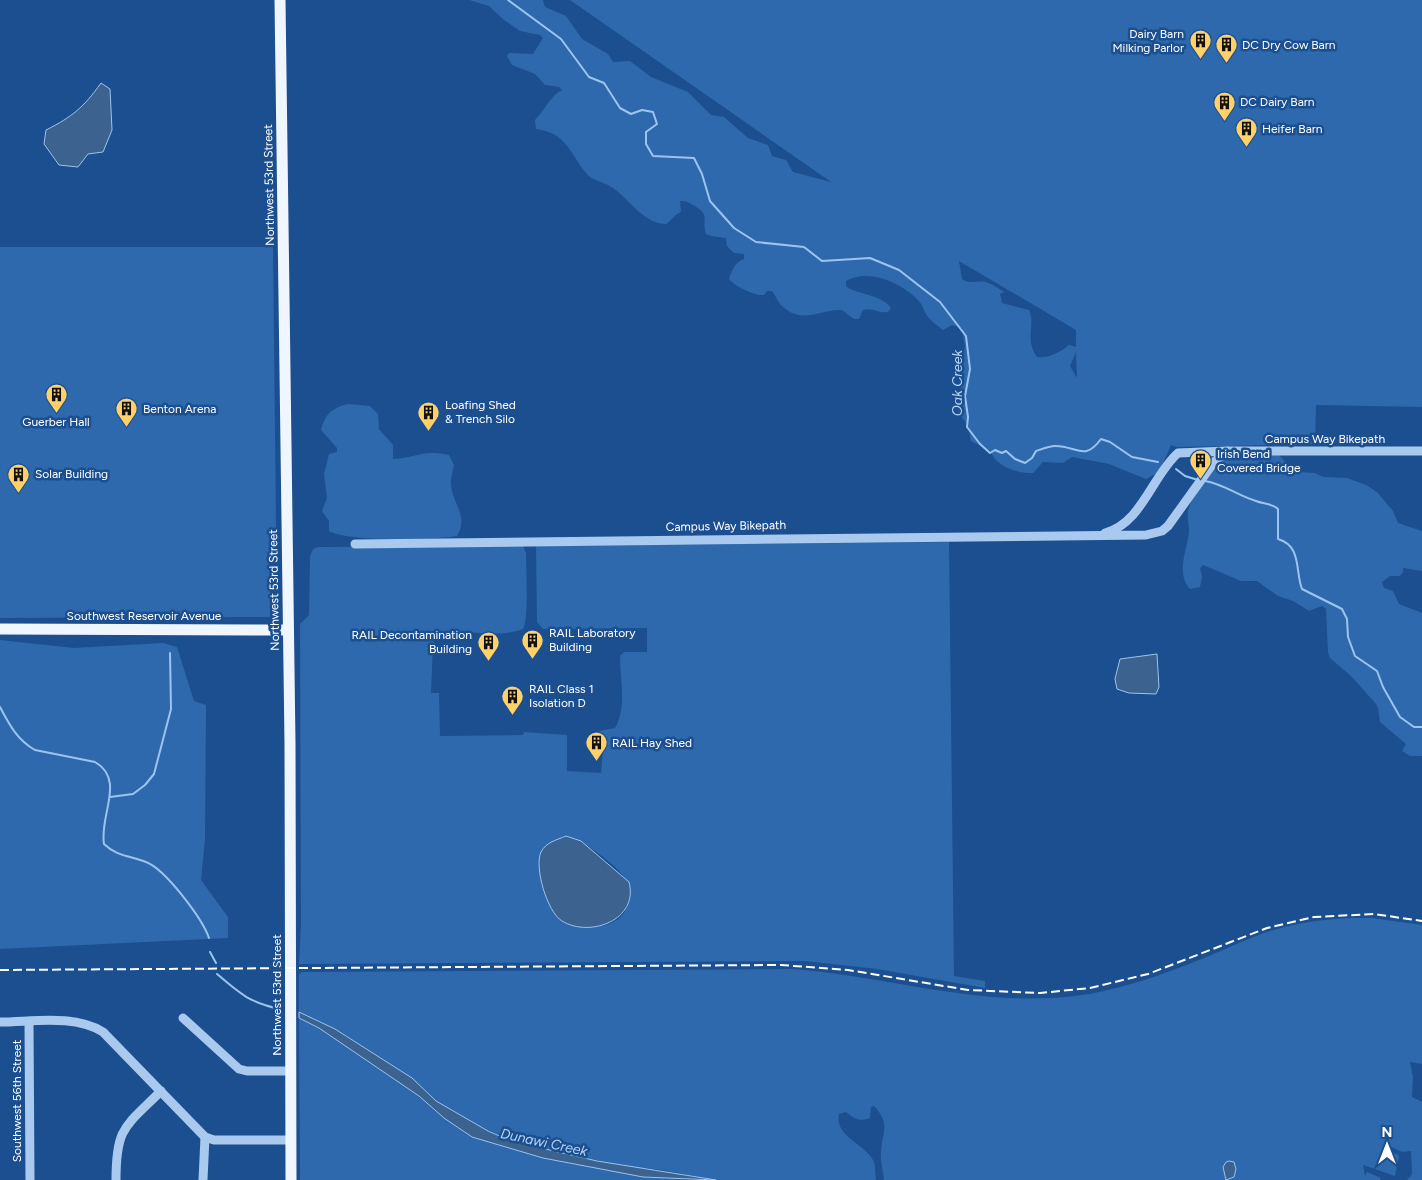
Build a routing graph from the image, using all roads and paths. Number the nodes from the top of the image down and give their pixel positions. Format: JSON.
{"nodes":[{"id":1,"x":280,"y":0,"type":"edge"},
{"id":2,"x":1228,"y":451,"type":"junction"},
{"id":3,"x":1422,"y":451,"type":"edge"},
{"id":4,"x":1098,"y":535,"type":"junction"},
{"id":5,"x":355,"y":544,"type":"dead end"},
{"id":6,"x":0,"y":629,"type":"edge"},
{"id":7,"x":288,"y":630,"type":"junction"},
{"id":8,"x":183,"y":1018,"type":"dead end"},
{"id":9,"x":0,"y":1022,"type":"edge"},
{"id":10,"x":29,"y":1022,"type":"junction"},
{"id":11,"x":291,"y":1071,"type":"junction"},
{"id":12,"x":160,"y":1091,"type":"junction"},
{"id":13,"x":205,"y":1137,"type":"junction"},
{"id":14,"x":291,"y":1140,"type":"junction"},
{"id":15,"x":30,"y":1180,"type":"edge"},
{"id":16,"x":116,"y":1180,"type":"edge"},
{"id":17,"x":203,"y":1180,"type":"edge"},
{"id":18,"x":291,"y":1180,"type":"edge"}],
"edges":[{"from":1,"to":7,"type":"main road","name":"Northwest 53rd Street"},
{"from":2,"to":3,"type":"street","name":"Campus Way Bikepath"},
{"from":2,"to":4,"type":"street","name":"Campus Way Bikepath"},
{"from":2,"to":4,"type":"street","name":"Campus Way Bikepath"},
{"from":4,"to":5,"type":"street","name":"Campus Way Bikepath"},
{"from":6,"to":7,"type":"main road","name":"Southwest Reservoir Avenue"},
{"from":7,"to":11,"type":"main road","name":"Northwest 53rd Street"},
{"from":8,"to":11,"type":"street"},
{"from":9,"to":10,"type":"street"},
{"from":10,"to":12,"type":"street"},
{"from":10,"to":15,"type":"street","name":"Southwest 56th Street"},
{"from":11,"to":14,"type":"main road","name":"Northwest 53rd Street"},
{"from":12,"to":13,"type":"street"},
{"from":12,"to":16,"type":"street"},
{"from":13,"to":14,"type":"street"},
{"from":13,"to":17,"type":"street"},
{"from":14,"to":18,"type":"main road","name":"Northwest 53rd Street"}]}
